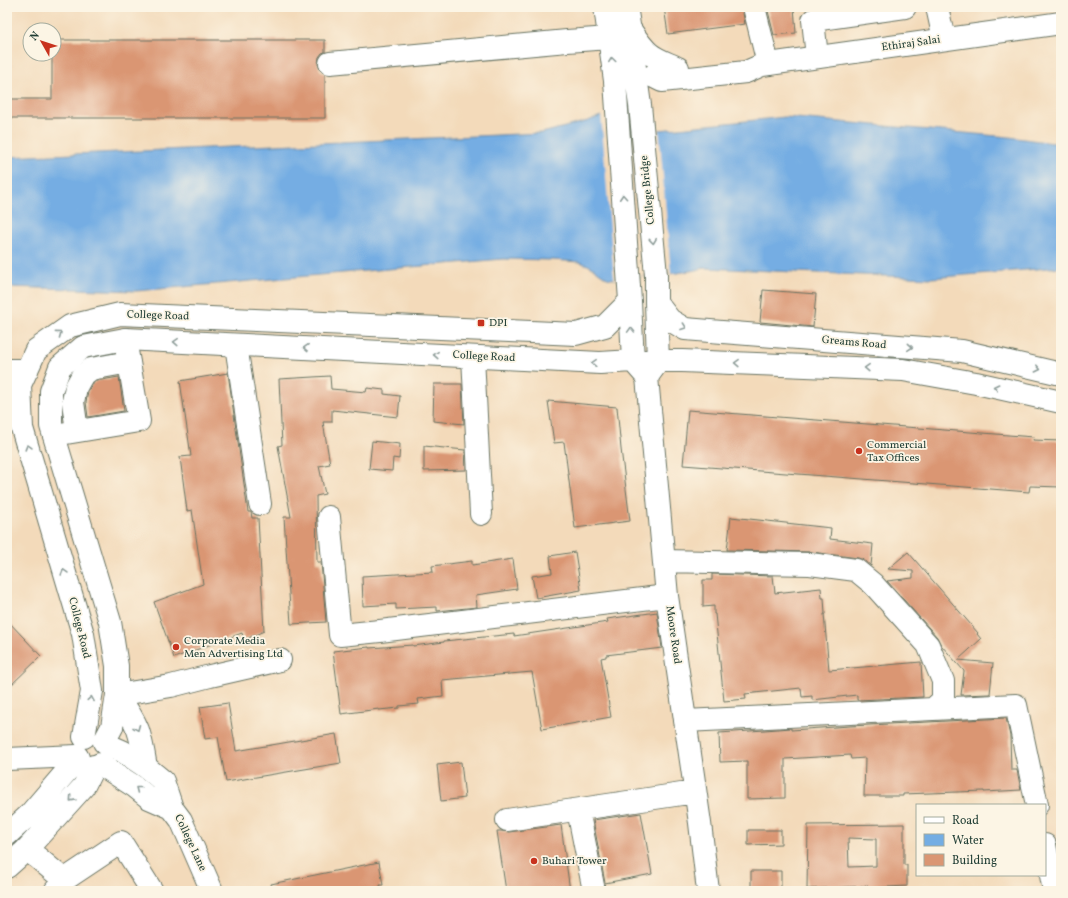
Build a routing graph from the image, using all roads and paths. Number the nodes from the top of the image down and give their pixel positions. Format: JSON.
{"nodes":[{"id":1,"x":605,"y":7,"type":"edge"},
{"id":2,"x":626,"y":7,"type":"edge"},
{"id":3,"x":754,"y":7,"type":"edge"},
{"id":4,"x":905,"y":7,"type":"edge"},
{"id":5,"x":936,"y":9,"type":"edge"},
{"id":6,"x":809,"y":11,"type":"edge"},
{"id":7,"x":1061,"y":23,"type":"edge"},
{"id":8,"x":630,"y":29,"type":"junction"},
{"id":9,"x":610,"y":38,"type":"junction"},
{"id":10,"x":944,"y":39,"type":"junction"},
{"id":11,"x":814,"y":58,"type":"junction"},
{"id":12,"x":330,"y":63,"type":"dead end"},
{"id":13,"x":765,"y":64,"type":"junction"},
{"id":14,"x":678,"y":68,"type":"junction"},
{"id":15,"x":634,"y":78,"type":"junction"},
{"id":16,"x":630,"y":301,"type":"junction"},
{"id":17,"x":656,"y":302,"type":"junction"},
{"id":18,"x":125,"y":339,"type":"junction"},
{"id":19,"x":236,"y":345,"type":"junction"},
{"id":20,"x":474,"y":357,"type":"junction"},
{"id":21,"x":633,"y":361,"type":"junction"},
{"id":22,"x":130,"y":362,"type":"junction"},
{"id":23,"x":17,"y":370,"type":"edge"},
{"id":24,"x":652,"y":370,"type":"junction"},
{"id":25,"x":1061,"y":374,"type":"edge"},
{"id":26,"x":1061,"y":402,"type":"edge"},
{"id":27,"x":77,"y":431,"type":"junction"},
{"id":28,"x":54,"y":435,"type":"junction"},
{"id":29,"x":260,"y":504,"type":"dead end"},
{"id":30,"x":481,"y":514,"type":"dead end"},
{"id":31,"x":329,"y":517,"type":"dead end"},
{"id":32,"x":664,"y":561,"type":"junction"},
{"id":33,"x":667,"y":596,"type":"junction"},
{"id":34,"x":280,"y":660,"type":"dead end"},
{"id":35,"x":117,"y":695,"type":"junction"},
{"id":36,"x":933,"y":709,"type":"junction"},
{"id":37,"x":685,"y":721,"type":"junction"},
{"id":38,"x":92,"y":752,"type":"junction"},
{"id":39,"x":7,"y":760,"type":"edge"},
{"id":40,"x":146,"y":767,"type":"junction"},
{"id":41,"x":695,"y":792,"type":"junction"},
{"id":42,"x":1037,"y":804,"type":"edge"},
{"id":43,"x":172,"y":808,"type":"junction"},
{"id":44,"x":578,"y":810,"type":"junction"},
{"id":45,"x":507,"y":820,"type":"dead end"},
{"id":46,"x":7,"y":835,"type":"edge"},
{"id":47,"x":26,"y":850,"type":"junction"},
{"id":48,"x":1046,"y":850,"type":"edge"},
{"id":49,"x":7,"y":866,"type":"edge"},
{"id":50,"x":60,"y":886,"type":"edge"},
{"id":51,"x":152,"y":891,"type":"edge"},
{"id":52,"x":212,"y":891,"type":"edge"},
{"id":53,"x":594,"y":891,"type":"edge"},
{"id":54,"x":708,"y":891,"type":"edge"},
{"id":55,"x":1054,"y":891,"type":"edge"}],
"edges":[{"from":1,"to":9,"type":"main road"},
{"from":2,"to":8,"type":"main road"},
{"from":3,"to":13,"type":"main road"},
{"from":4,"to":6,"type":"main road"},
{"from":5,"to":10,"type":"main road"},
{"from":6,"to":11,"type":"main road"},
{"from":7,"to":10,"type":"main road","name":"Ethiraj Salai"},
{"from":8,"to":14,"type":"main road"},
{"from":8,"to":15,"type":"main road"},
{"from":9,"to":12,"type":"main road"},
{"from":15,"to":9,"type":"main road","one_way":true},
{"from":10,"to":11,"type":"main road","name":"Ethiraj Salai"},
{"from":11,"to":13,"type":"main road","name":"Ethiraj Salai"},
{"from":13,"to":14,"type":"main road","name":"Ethiraj Salai"},
{"from":13,"to":15,"type":"main road","name":"Ethiraj Salai"},
{"from":14,"to":15,"type":"main road","name":"Ethiraj Salai"},
{"from":16,"to":15,"type":"main road","one_way":true},
{"from":15,"to":17,"type":"main road","name":"College Bridge","one_way":true},
{"from":21,"to":16,"type":"main road","one_way":true},
{"from":23,"to":16,"type":"main road","name":"College Road","one_way":true},
{"from":17,"to":24,"type":"main road","name":"Moore Road"},
{"from":17,"to":25,"type":"main road","name":"Greams Road","one_way":true},
{"from":19,"to":18,"type":"main road","name":"College Road","one_way":true},
{"from":18,"to":22,"type":"main road"},
{"from":18,"to":28,"type":"main road","name":"College Road"},
{"from":20,"to":19,"type":"main road","name":"College Road","one_way":true},
{"from":19,"to":29,"type":"main road"},
{"from":21,"to":20,"type":"main road","name":"College Road","one_way":true},
{"from":20,"to":30,"type":"main road"},
{"from":21,"to":24,"type":"main road","name":"College Road"},
{"from":22,"to":27,"type":"main road"},
{"from":22,"to":27,"type":"main road"},
{"from":38,"to":23,"type":"main road","name":"College Road","one_way":true},
{"from":26,"to":24,"type":"main road","one_way":true},
{"from":24,"to":32,"type":"main road","name":"Moore Road"},
{"from":27,"to":28,"type":"main road"},
{"from":28,"to":35,"type":"main road","name":"College Road"},
{"from":31,"to":33,"type":"main road"},
{"from":32,"to":33,"type":"main road","name":"Moore Road"},
{"from":32,"to":36,"type":"main road"},
{"from":33,"to":37,"type":"main road","name":"Moore Road"},
{"from":34,"to":35,"type":"main road"},
{"from":35,"to":38,"type":"main road","name":"College Road"},
{"from":35,"to":40,"type":"main road","one_way":true},
{"from":36,"to":37,"type":"main road"},
{"from":36,"to":42,"type":"main road"},
{"from":37,"to":41,"type":"main road","name":"Moore Road"},
{"from":38,"to":39,"type":"main road"},
{"from":38,"to":40,"type":"main road"},
{"from":43,"to":38,"type":"main road","name":"College Lane","one_way":true},
{"from":38,"to":46,"type":"main road","name":"College Road"},
{"from":38,"to":47,"type":"main road","name":"College Road","one_way":true},
{"from":40,"to":43,"type":"main road"},
{"from":41,"to":44,"type":"main road"},
{"from":41,"to":54,"type":"main road","name":"Moore Road"},
{"from":43,"to":52,"type":"main road","name":"College Lane"},
{"from":44,"to":45,"type":"main road"},
{"from":44,"to":53,"type":"main road"},
{"from":47,"to":49,"type":"main road","name":"College Road"},
{"from":47,"to":50,"type":"main road"},
{"from":48,"to":55,"type":"main road"},
{"from":50,"to":51,"type":"main road"}]}
